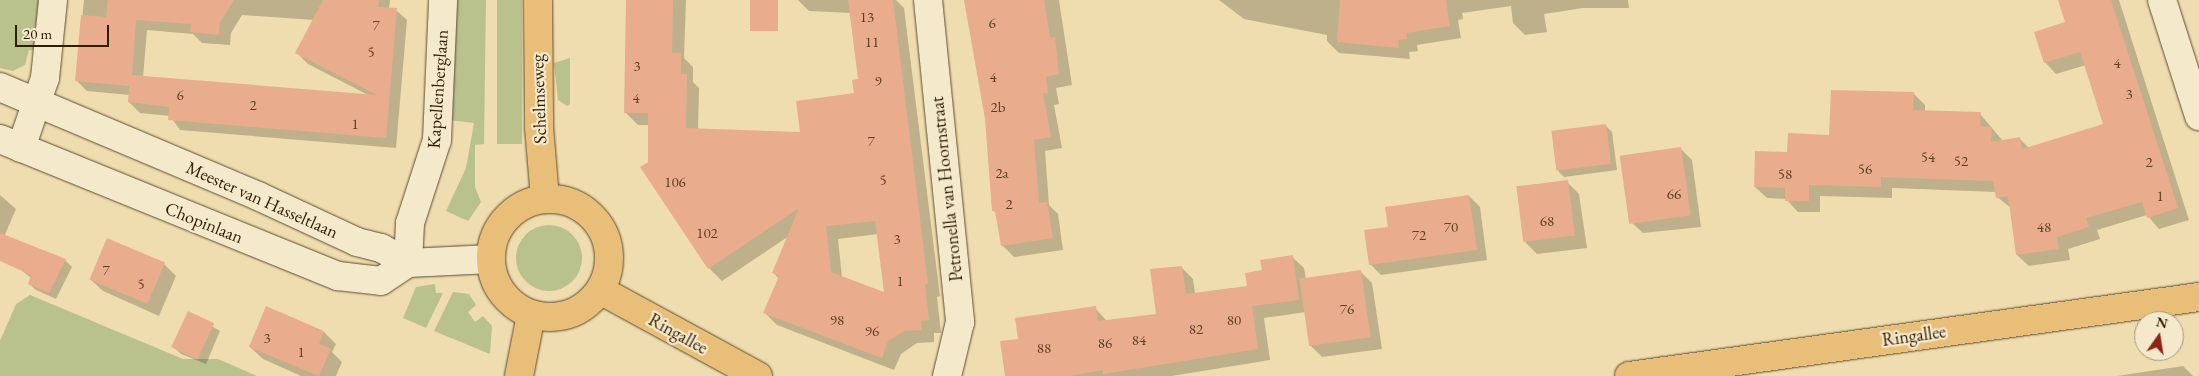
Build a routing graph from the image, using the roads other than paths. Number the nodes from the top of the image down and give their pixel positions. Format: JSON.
{"nodes":[{"id":1,"x":53,"y":0,"type":"edge"},
{"id":2,"x":443,"y":0,"type":"edge"},
{"id":3,"x":538,"y":0,"type":"edge"},
{"id":4,"x":928,"y":0,"type":"edge"},
{"id":5,"x":2162,"y":0,"type":"edge"},
{"id":6,"x":0,"y":87,"type":"edge"},
{"id":7,"x":38,"y":103,"type":"junction"},
{"id":8,"x":2199,"y":116,"type":"edge"},
{"id":9,"x":10,"y":143,"type":"edge"},
{"id":10,"x":545,"y":198,"type":"junction"},
{"id":11,"x":490,"y":259,"type":"junction"},
{"id":12,"x":408,"y":263,"type":"junction"},
{"id":13,"x":600,"y":290,"type":"junction"},
{"id":14,"x":2199,"y":297,"type":"edge"},
{"id":15,"x":531,"y":315,"type":"junction"},
{"id":16,"x":519,"y":376,"type":"edge"},
{"id":17,"x":758,"y":376,"type":"edge"},
{"id":18,"x":947,"y":376,"type":"edge"},
{"id":19,"x":1629,"y":376,"type":"edge"}],
"edges":[{"from":1,"to":7,"type":"street"},
{"from":2,"to":12,"type":"street","name":"Kapellenberglaan"},
{"from":3,"to":10,"type":"main road","name":"Schelmseweg"},
{"from":4,"to":18,"type":"street","name":"Petronella van Hoornstraat"},
{"from":5,"to":8,"type":"street"},
{"from":6,"to":7,"type":"street","name":"Meester van Hasseltlaan"},
{"from":7,"to":9,"type":"street"},
{"from":7,"to":12,"type":"street","name":"Meester van Hasseltlaan"},
{"from":9,"to":12,"type":"street","name":"Chopinlaan"},
{"from":10,"to":11,"type":"main road"},
{"from":10,"to":13,"type":"main road"},
{"from":11,"to":12,"type":"street"},
{"from":11,"to":15,"type":"main road"},
{"from":13,"to":15,"type":"main road"},
{"from":13,"to":17,"type":"main road","name":"Ringallee"},
{"from":14,"to":19,"type":"main road","name":"Ringallee"},
{"from":15,"to":16,"type":"main road"}]}
